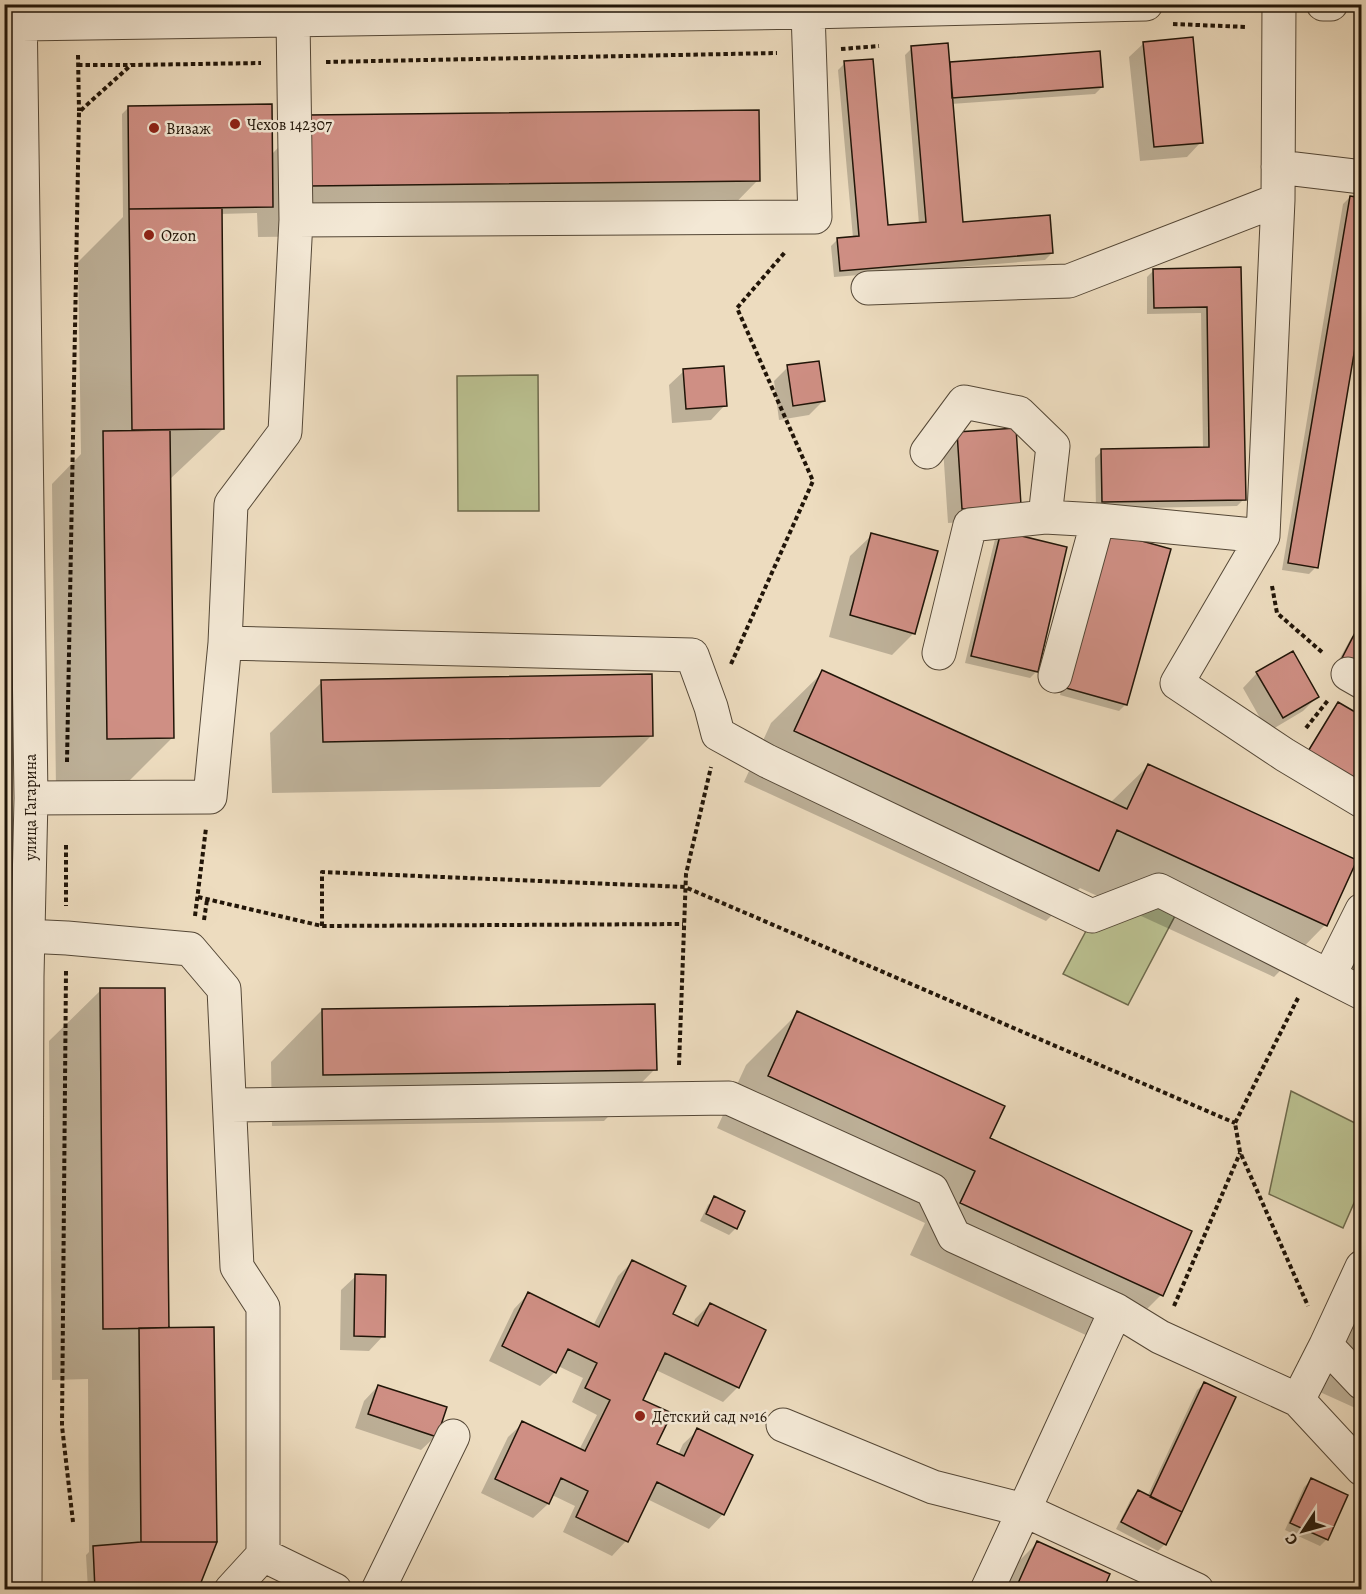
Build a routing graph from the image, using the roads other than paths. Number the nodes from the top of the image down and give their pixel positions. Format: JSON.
{"nodes":[{"id":1,"x":1323,"y":4,"type":"edge"},
{"id":2,"x":1331,"y":4,"type":"edge"},
{"id":3,"x":808,"y":12,"type":"junction"},
{"id":4,"x":21,"y":14,"type":"edge"},
{"id":5,"x":1155,"y":14,"type":"edge"},
{"id":6,"x":1279,"y":16,"type":"edge"},
{"id":7,"x":293,"y":20,"type":"junction"},
{"id":8,"x":1278,"y":167,"type":"junction"},
{"id":9,"x":1362,"y":177,"type":"edge"},
{"id":10,"x":1278,"y":200,"type":"junction"},
{"id":11,"x":296,"y":220,"type":"junction"},
{"id":12,"x":868,"y":288,"type":"dead end"},
{"id":13,"x":927,"y":452,"type":"dead end"},
{"id":14,"x":1045,"y":517,"type":"junction"},
{"id":15,"x":1098,"y":520,"type":"junction"},
{"id":16,"x":1263,"y":536,"type":"junction"},
{"id":17,"x":225,"y":643,"type":"junction"},
{"id":18,"x":939,"y":653,"type":"dead end"},
{"id":19,"x":1055,"y":676,"type":"dead end"},
{"id":20,"x":31,"y":798,"type":"junction"},
{"id":21,"x":1362,"y":801,"type":"edge"},
{"id":22,"x":1362,"y":910,"type":"edge"},
{"id":23,"x":16,"y":936,"type":"edge"},
{"id":24,"x":1322,"y":972,"type":"junction"},
{"id":25,"x":1362,"y":993,"type":"edge"},
{"id":26,"x":16,"y":1098,"type":"edge"},
{"id":27,"x":230,"y":1105,"type":"junction"},
{"id":28,"x":1362,"y":1268,"type":"edge"},
{"id":29,"x":1116,"y":1310,"type":"junction"},
{"id":30,"x":1326,"y":1345,"type":"junction"},
{"id":31,"x":1362,"y":1383,"type":"edge"},
{"id":32,"x":1298,"y":1400,"type":"junction"},
{"id":33,"x":783,"y":1425,"type":"dead end"},
{"id":34,"x":453,"y":1436,"type":"dead end"},
{"id":35,"x":1362,"y":1469,"type":"edge"},
{"id":36,"x":1024,"y":1510,"type":"junction"},
{"id":37,"x":263,"y":1555,"type":"junction"},
{"id":38,"x":25,"y":1590,"type":"edge"},
{"id":39,"x":231,"y":1590,"type":"edge"},
{"id":40,"x":335,"y":1590,"type":"edge"},
{"id":41,"x":378,"y":1590,"type":"edge"},
{"id":42,"x":987,"y":1590,"type":"edge"},
{"id":43,"x":1197,"y":1590,"type":"edge"}],
"edges":[{"from":1,"to":2,"type":"street"},
{"from":3,"to":5,"type":"street","name":"улица Гагарина"},
{"from":3,"to":7,"type":"street","name":"улица Гагарина"},
{"from":3,"to":11,"type":"street"},
{"from":4,"to":7,"type":"street","name":"улица Гагарина"},
{"from":4,"to":20,"type":"street","name":"улица Гагарина"},
{"from":6,"to":8,"type":"street"},
{"from":7,"to":11,"type":"street"},
{"from":8,"to":9,"type":"street"},
{"from":8,"to":10,"type":"street"},
{"from":10,"to":12,"type":"street"},
{"from":10,"to":16,"type":"street"},
{"from":11,"to":17,"type":"street"},
{"from":13,"to":14,"type":"street"},
{"from":14,"to":15,"type":"street"},
{"from":14,"to":18,"type":"street"},
{"from":15,"to":16,"type":"street"},
{"from":15,"to":19,"type":"street"},
{"from":16,"to":21,"type":"street"},
{"from":17,"to":20,"type":"street"},
{"from":17,"to":24,"type":"street"},
{"from":20,"to":23,"type":"street","name":"улица Гагарина"},
{"from":22,"to":24,"type":"street"},
{"from":23,"to":26,"type":"street","name":"улица Гагарина"},
{"from":23,"to":27,"type":"street"},
{"from":24,"to":25,"type":"street"},
{"from":26,"to":38,"type":"street","name":"улица Гагарина"},
{"from":27,"to":29,"type":"street"},
{"from":27,"to":37,"type":"street"},
{"from":28,"to":30,"type":"street"},
{"from":29,"to":32,"type":"street"},
{"from":29,"to":36,"type":"street"},
{"from":30,"to":31,"type":"street"},
{"from":30,"to":32,"type":"street"},
{"from":32,"to":35,"type":"street"},
{"from":33,"to":36,"type":"street"},
{"from":34,"to":41,"type":"street"},
{"from":36,"to":42,"type":"street"},
{"from":36,"to":43,"type":"street"},
{"from":37,"to":39,"type":"street"},
{"from":37,"to":40,"type":"street"}]}
